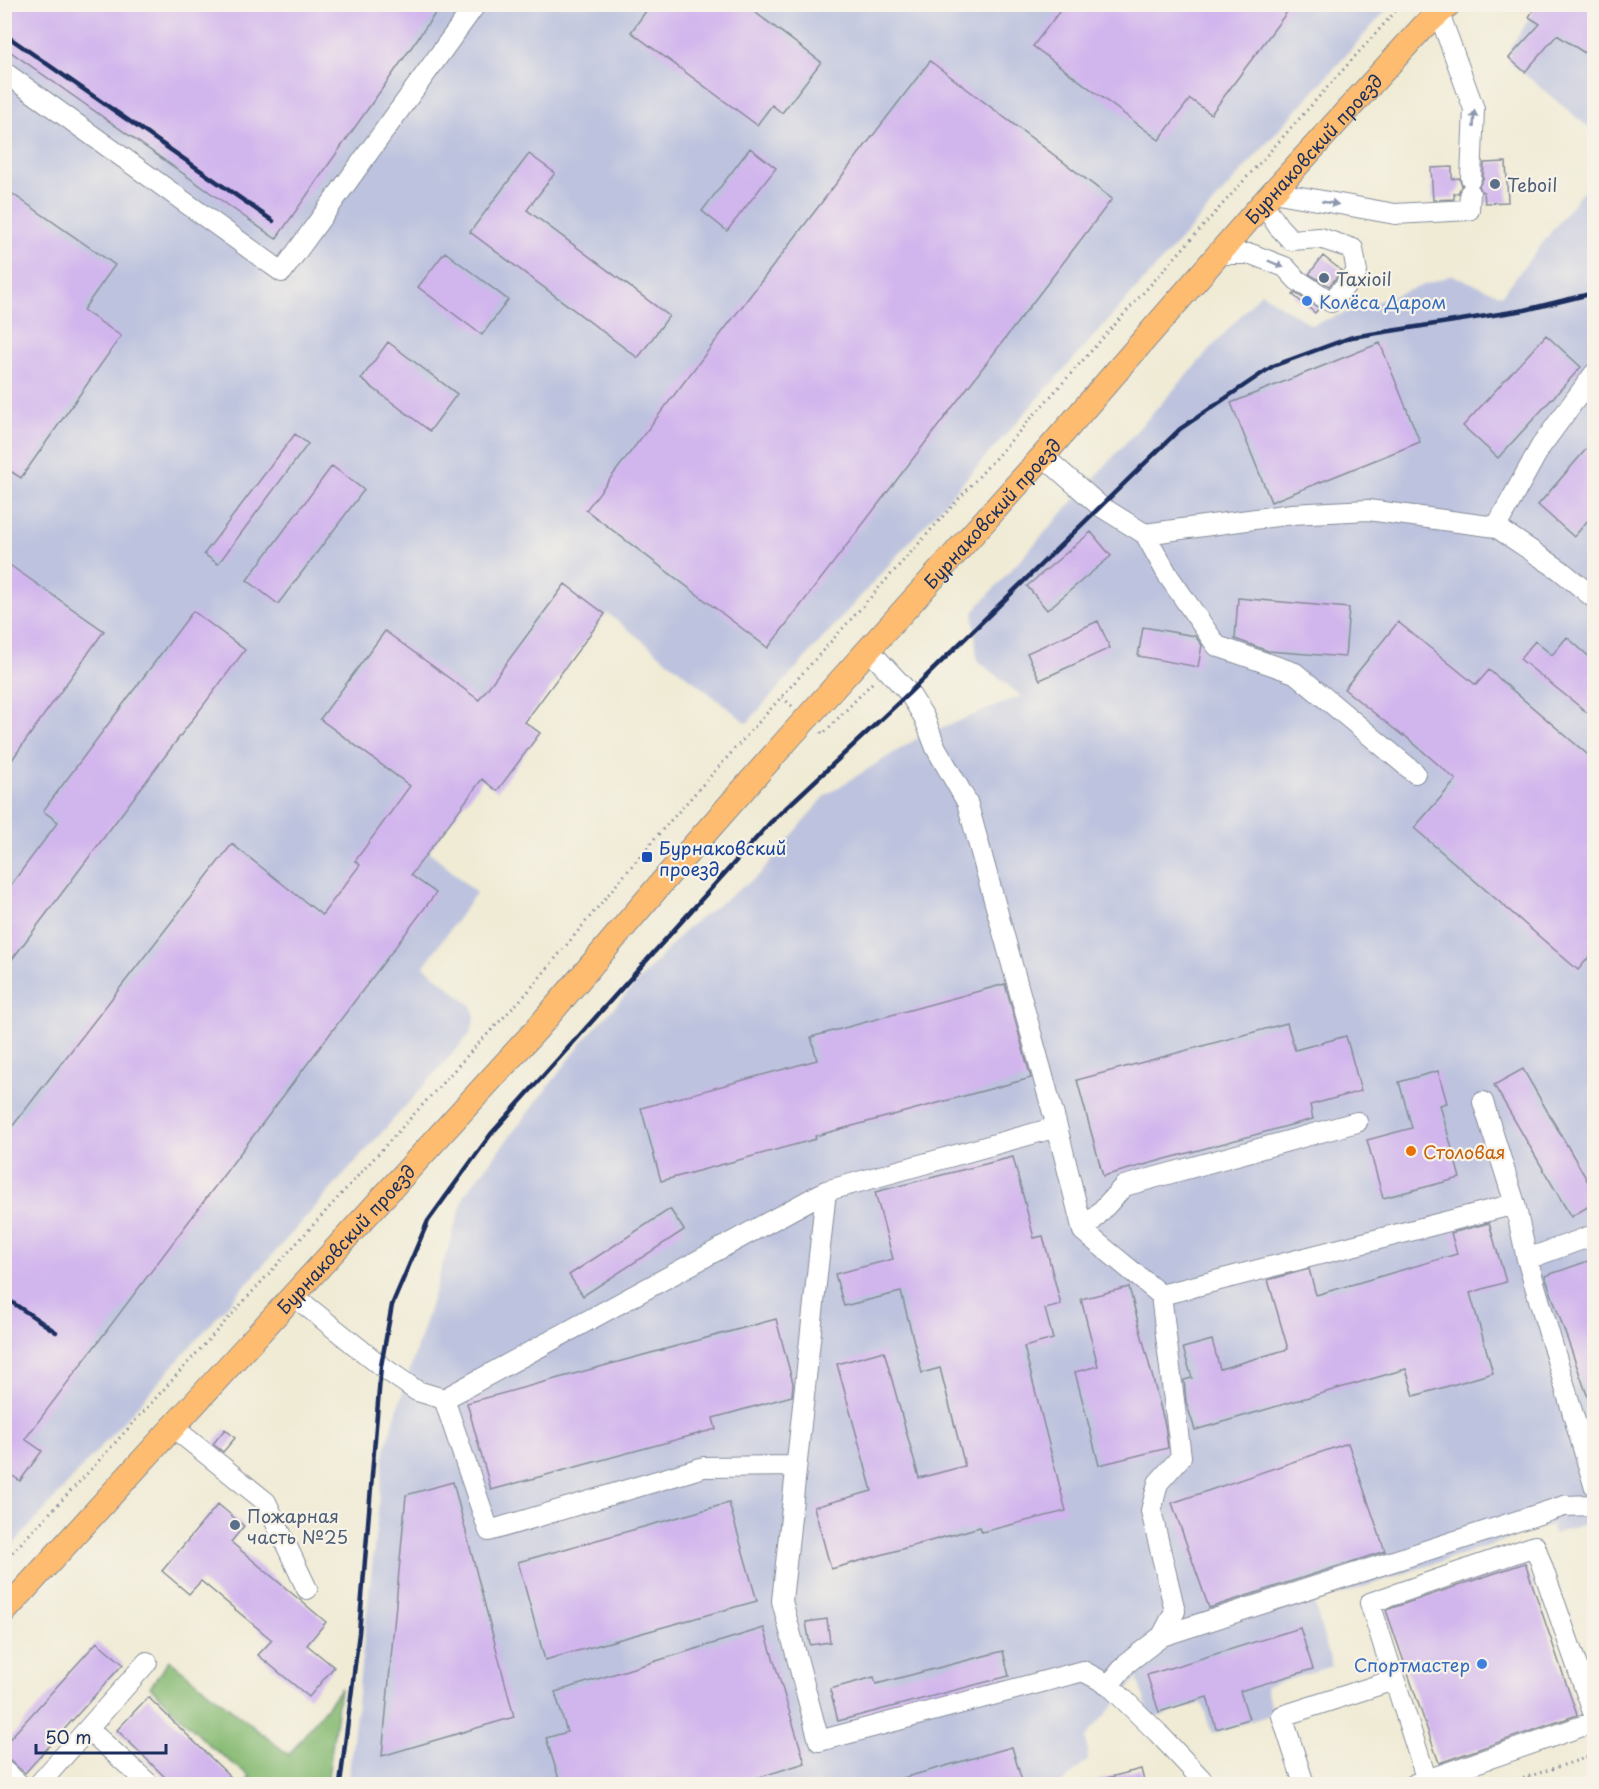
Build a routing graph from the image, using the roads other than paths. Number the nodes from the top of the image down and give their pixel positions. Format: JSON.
{"nodes":[{"id":1,"x":476,"y":4,"type":"edge"},
{"id":2,"x":1436,"y":12,"type":"edge"},
{"id":3,"x":4,"y":72,"type":"edge"},
{"id":4,"x":1268,"y":198,"type":"junction"},
{"id":5,"x":1219,"y":254,"type":"junction"},
{"id":6,"x":1594,"y":375,"type":"edge"},
{"id":7,"x":1043,"y":456,"type":"junction"},
{"id":8,"x":1496,"y":527,"type":"junction"},
{"id":9,"x":1145,"y":534,"type":"junction"},
{"id":10,"x":1594,"y":598,"type":"edge"},
{"id":11,"x":868,"y":649,"type":"junction"},
{"id":12,"x":1415,"y":774,"type":"dead end"},
{"id":13,"x":1483,"y":1102,"type":"dead end"},
{"id":14,"x":1357,"y":1122,"type":"dead end"},
{"id":15,"x":1057,"y":1127,"type":"junction"},
{"id":16,"x":826,"y":1191,"type":"junction"},
{"id":17,"x":1515,"y":1204,"type":"junction"},
{"id":18,"x":1083,"y":1231,"type":"junction"},
{"id":19,"x":1594,"y":1235,"type":"edge"},
{"id":20,"x":1527,"y":1259,"type":"junction"},
{"id":21,"x":1161,"y":1295,"type":"junction"},
{"id":22,"x":294,"y":1296,"type":"junction"},
{"id":23,"x":444,"y":1399,"type":"junction"},
{"id":24,"x":174,"y":1428,"type":"junction"},
{"id":25,"x":796,"y":1466,"type":"junction"},
{"id":26,"x":1594,"y":1485,"type":"edge"},
{"id":27,"x":1594,"y":1505,"type":"edge"},
{"id":28,"x":307,"y":1588,"type":"dead end"},
{"id":29,"x":4,"y":1612,"type":"edge"},
{"id":30,"x":1162,"y":1636,"type":"junction"},
{"id":31,"x":147,"y":1662,"type":"dead end"},
{"id":32,"x":1394,"y":1680,"type":"junction"},
{"id":33,"x":1109,"y":1685,"type":"junction"},
{"id":34,"x":1594,"y":1715,"type":"edge"},
{"id":35,"x":1594,"y":1722,"type":"edge"},
{"id":36,"x":88,"y":1729,"type":"junction"},
{"id":37,"x":4,"y":1771,"type":"edge"},
{"id":38,"x":1421,"y":1783,"type":"edge"},
{"id":39,"x":19,"y":1785,"type":"edge"},
{"id":40,"x":39,"y":1785,"type":"edge"},
{"id":41,"x":149,"y":1785,"type":"edge"},
{"id":42,"x":1206,"y":1785,"type":"edge"},
{"id":43,"x":1304,"y":1785,"type":"edge"}],
"edges":[{"from":1,"to":3,"type":"lane"},
{"from":2,"to":4,"type":"main road","name":"Бурнаковский проезд"},
{"from":4,"to":2,"type":"lane","one_way":true},
{"from":4,"to":5,"type":"main road","name":"Бурнаковский проезд"},
{"from":5,"to":4,"type":"lane","one_way":true},
{"from":5,"to":7,"type":"main road","name":"Бурнаковский проезд"},
{"from":6,"to":8,"type":"lane"},
{"from":7,"to":9,"type":"lane"},
{"from":7,"to":11,"type":"main road","name":"Бурнаковский проезд"},
{"from":8,"to":9,"type":"lane"},
{"from":8,"to":10,"type":"lane"},
{"from":9,"to":12,"type":"lane"},
{"from":11,"to":15,"type":"lane"},
{"from":11,"to":22,"type":"main road","name":"Бурнаковский проезд"},
{"from":13,"to":17,"type":"lane"},
{"from":14,"to":18,"type":"lane"},
{"from":15,"to":16,"type":"lane"},
{"from":15,"to":18,"type":"lane"},
{"from":16,"to":23,"type":"lane"},
{"from":16,"to":25,"type":"lane"},
{"from":17,"to":20,"type":"lane"},
{"from":17,"to":21,"type":"lane"},
{"from":18,"to":21,"type":"lane"},
{"from":19,"to":20,"type":"lane"},
{"from":20,"to":26,"type":"lane"},
{"from":21,"to":30,"type":"lane"},
{"from":22,"to":23,"type":"lane"},
{"from":22,"to":24,"type":"main road","name":"Бурнаковский проезд"},
{"from":23,"to":25,"type":"lane"},
{"from":24,"to":28,"type":"lane"},
{"from":24,"to":29,"type":"main road","name":"Бурнаковский проезд"},
{"from":25,"to":33,"type":"lane"},
{"from":27,"to":30,"type":"lane"},
{"from":30,"to":33,"type":"lane"},
{"from":31,"to":36,"type":"lane"},
{"from":32,"to":34,"type":"lane"},
{"from":32,"to":38,"type":"lane"},
{"from":32,"to":43,"type":"lane"},
{"from":33,"to":42,"type":"lane"},
{"from":35,"to":38,"type":"lane"},
{"from":36,"to":40,"type":"lane"},
{"from":36,"to":41,"type":"lane"},
{"from":37,"to":39,"type":"lane"}]}
